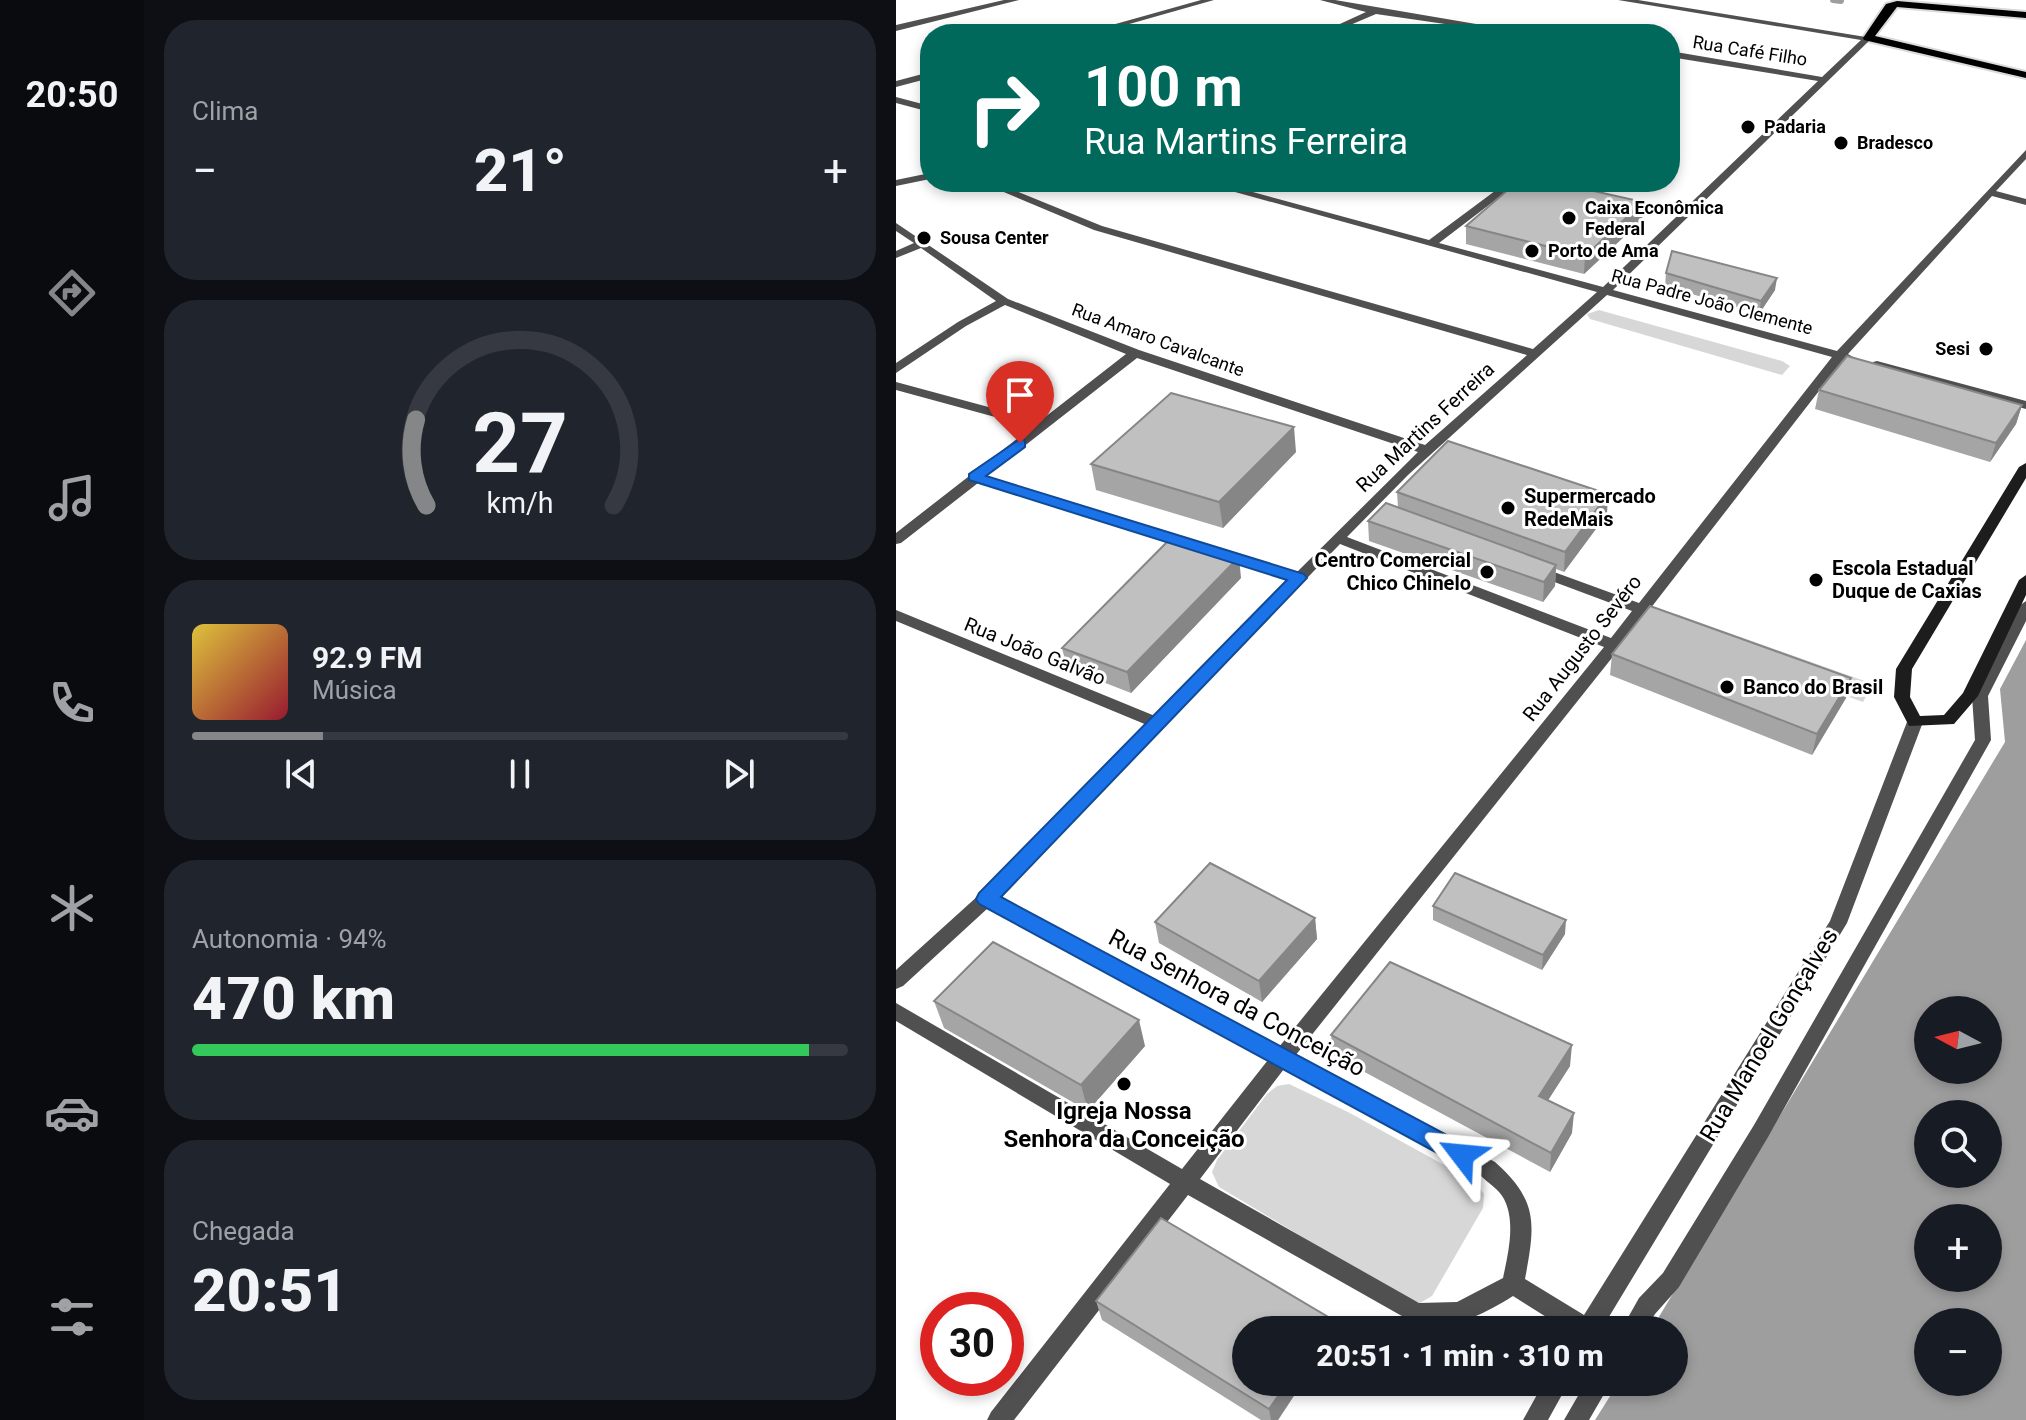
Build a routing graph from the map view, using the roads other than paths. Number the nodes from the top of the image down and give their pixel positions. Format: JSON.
{"nodes":[{"id":1,"x":1015,"y":0,"type":"edge"},
{"id":2,"x":1210,"y":0,"type":"edge"},
{"id":3,"x":1324,"y":0,"type":"edge"},
{"id":4,"x":1622,"y":0,"type":"edge"},
{"id":5,"x":1687,"y":0,"type":"edge"},
{"id":6,"x":1375,"y":11,"type":"junction"},
{"id":7,"x":2026,"y":15,"type":"edge"},
{"id":8,"x":1121,"y":24,"type":"edge"},
{"id":9,"x":1345,"y":24,"type":"edge"},
{"id":10,"x":1463,"y":24,"type":"edge"},
{"id":11,"x":896,"y":28,"type":"edge"},
{"id":12,"x":1871,"y":33,"type":"junction"},
{"id":13,"x":1681,"y":56,"type":"edge"},
{"id":14,"x":2026,"y":63,"type":"edge"},
{"id":15,"x":2026,"y":75,"type":"edge"},
{"id":16,"x":920,"y":78,"type":"edge"},
{"id":17,"x":1825,"y":80,"type":"junction"},
{"id":18,"x":896,"y":84,"type":"edge"},
{"id":19,"x":896,"y":100,"type":"edge"},
{"id":20,"x":920,"y":106,"type":"edge"},
{"id":21,"x":2026,"y":153,"type":"edge"},
{"id":22,"x":920,"y":178,"type":"edge"},
{"id":23,"x":896,"y":183,"type":"edge"},
{"id":24,"x":1010,"y":192,"type":"edge"},
{"id":25,"x":1240,"y":192,"type":"edge"},
{"id":26,"x":1500,"y":192,"type":"edge"},
{"id":27,"x":1991,"y":193,"type":"junction"},
{"id":28,"x":2026,"y":202,"type":"edge"},
{"id":29,"x":896,"y":226,"type":"edge"},
{"id":30,"x":1430,"y":244,"type":"junction"},
{"id":31,"x":919,"y":245,"type":"junction"},
{"id":32,"x":896,"y":255,"type":"edge"},
{"id":33,"x":1603,"y":293,"type":"junction"},
{"id":34,"x":1004,"y":301,"type":"junction"},
{"id":35,"x":1135,"y":353,"type":"junction"},
{"id":36,"x":1534,"y":353,"type":"junction"},
{"id":37,"x":1847,"y":357,"type":"junction"},
{"id":38,"x":1869,"y":362,"type":"edge"},
{"id":39,"x":896,"y":369,"type":"edge"},
{"id":40,"x":896,"y":386,"type":"edge"},
{"id":41,"x":2026,"y":405,"type":"edge"},
{"id":42,"x":1043,"y":426,"type":"junction"},
{"id":43,"x":1426,"y":450,"type":"junction"},
{"id":44,"x":2026,"y":467,"type":"edge"},
{"id":45,"x":974,"y":477,"type":"junction"},
{"id":46,"x":1337,"y":538,"type":"junction"},
{"id":47,"x":896,"y":540,"type":"edge"},
{"id":48,"x":1525,"y":567,"type":"edge"},
{"id":49,"x":1298,"y":578,"type":"junction"},
{"id":50,"x":2026,"y":580,"type":"edge"},
{"id":51,"x":2026,"y":606,"type":"edge"},
{"id":52,"x":1641,"y":609,"type":"junction"},
{"id":53,"x":896,"y":615,"type":"edge"},
{"id":54,"x":1614,"y":645,"type":"junction"},
{"id":55,"x":1915,"y":722,"type":"junction"},
{"id":56,"x":1158,"y":723,"type":"junction"},
{"id":57,"x":986,"y":899,"type":"junction"},
{"id":58,"x":896,"y":981,"type":"edge"},
{"id":59,"x":896,"y":1011,"type":"edge"},
{"id":60,"x":1283,"y":1056,"type":"junction"},
{"id":61,"x":1185,"y":1182,"type":"junction"},
{"id":62,"x":1513,"y":1284,"type":"junction"},
{"id":63,"x":1565,"y":1316,"type":"edge"},
{"id":64,"x":1597,"y":1316,"type":"edge"},
{"id":65,"x":1641,"y":1316,"type":"edge"},
{"id":66,"x":1549,"y":1396,"type":"edge"},
{"id":67,"x":1591,"y":1396,"type":"edge"},
{"id":68,"x":999,"y":1420,"type":"edge"},
{"id":69,"x":1535,"y":1420,"type":"edge"},
{"id":70,"x":1576,"y":1420,"type":"edge"}],
"edges":[{"from":1,"to":11,"type":"street"},
{"from":2,"to":8,"type":"street"},
{"from":3,"to":6,"type":"street"},
{"from":4,"to":12,"type":"street"},
{"from":5,"to":12,"type":"street"},
{"from":6,"to":9,"type":"street"},
{"from":6,"to":10,"type":"street"},
{"from":7,"to":12,"type":"main road","name":"Rua Martins Ferreira"},
{"from":12,"to":14,"type":"main road"},
{"from":12,"to":15,"type":"main road"},
{"from":12,"to":17,"type":"street","name":"Rua Martins Ferreira"},
{"from":13,"to":17,"type":"street","name":"Rua Café Filho"},
{"from":16,"to":18,"type":"street"},
{"from":17,"to":33,"type":"street","name":"Rua Martins Ferreira"},
{"from":19,"to":20,"type":"street"},
{"from":21,"to":27,"type":"street","name":"Rua Augusto Sevéro"},
{"from":22,"to":23,"type":"street"},
{"from":24,"to":36,"type":"street"},
{"from":25,"to":30,"type":"street","name":"Rua Padre João Clemente"},
{"from":26,"to":30,"type":"street"},
{"from":27,"to":28,"type":"street"},
{"from":27,"to":37,"type":"street","name":"Rua Augusto Sevéro"},
{"from":29,"to":31,"type":"street","name":"Rua Amaro Cavalcante"},
{"from":30,"to":33,"type":"street","name":"Rua Padre João Clemente"},
{"from":31,"to":32,"type":"street"},
{"from":31,"to":34,"type":"street","name":"Rua Amaro Cavalcante"},
{"from":33,"to":36,"type":"street","name":"Rua Martins Ferreira"},
{"from":33,"to":37,"type":"street","name":"Rua Padre João Clemente"},
{"from":34,"to":35,"type":"street","name":"Rua Amaro Cavalcante"},
{"from":34,"to":39,"type":"street"},
{"from":35,"to":42,"type":"street"},
{"from":35,"to":43,"type":"street","name":"Rua Amaro Cavalcante"},
{"from":36,"to":43,"type":"street","name":"Rua Martins Ferreira"},
{"from":37,"to":52,"type":"street","name":"Rua Augusto Sevéro"},
{"from":38,"to":41,"type":"street"},
{"from":40,"to":42,"type":"street"},
{"from":42,"to":45,"type":"street"},
{"from":43,"to":46,"type":"street","name":"Rua Martins Ferreira"},
{"from":44,"to":55,"type":"street"},
{"from":45,"to":47,"type":"street"},
{"from":45,"to":49,"type":"street"},
{"from":46,"to":49,"type":"street","name":"Rua Martins Ferreira"},
{"from":46,"to":54,"type":"street"},
{"from":48,"to":52,"type":"street"},
{"from":49,"to":56,"type":"street","name":"Rua Martins Ferreira"},
{"from":50,"to":55,"type":"street"},
{"from":51,"to":65,"type":"street"},
{"from":52,"to":54,"type":"street","name":"Rua Augusto Sevéro"},
{"from":53,"to":56,"type":"street","name":"Rua João Galvão"},
{"from":54,"to":60,"type":"street","name":"Rua Augusto Sevéro"},
{"from":55,"to":64,"type":"street","name":"Rua Manoel Gonçalves"},
{"from":56,"to":57,"type":"street","name":"Rua Martins Ferreira"},
{"from":57,"to":58,"type":"street","name":"Rua Martins Ferreira"},
{"from":57,"to":60,"type":"street","name":"Rua Senhora da Conceição"},
{"from":59,"to":61,"type":"street"},
{"from":60,"to":61,"type":"street","name":"Rua Augusto Sevéro"},
{"from":60,"to":62,"type":"street","name":"Rua Senhora da Conceição"},
{"from":61,"to":62,"type":"street"},
{"from":61,"to":68,"type":"street","name":"Rua Augusto Sevéro"},
{"from":62,"to":63,"type":"street"},
{"from":66,"to":69,"type":"street"},
{"from":67,"to":70,"type":"street"}]}
